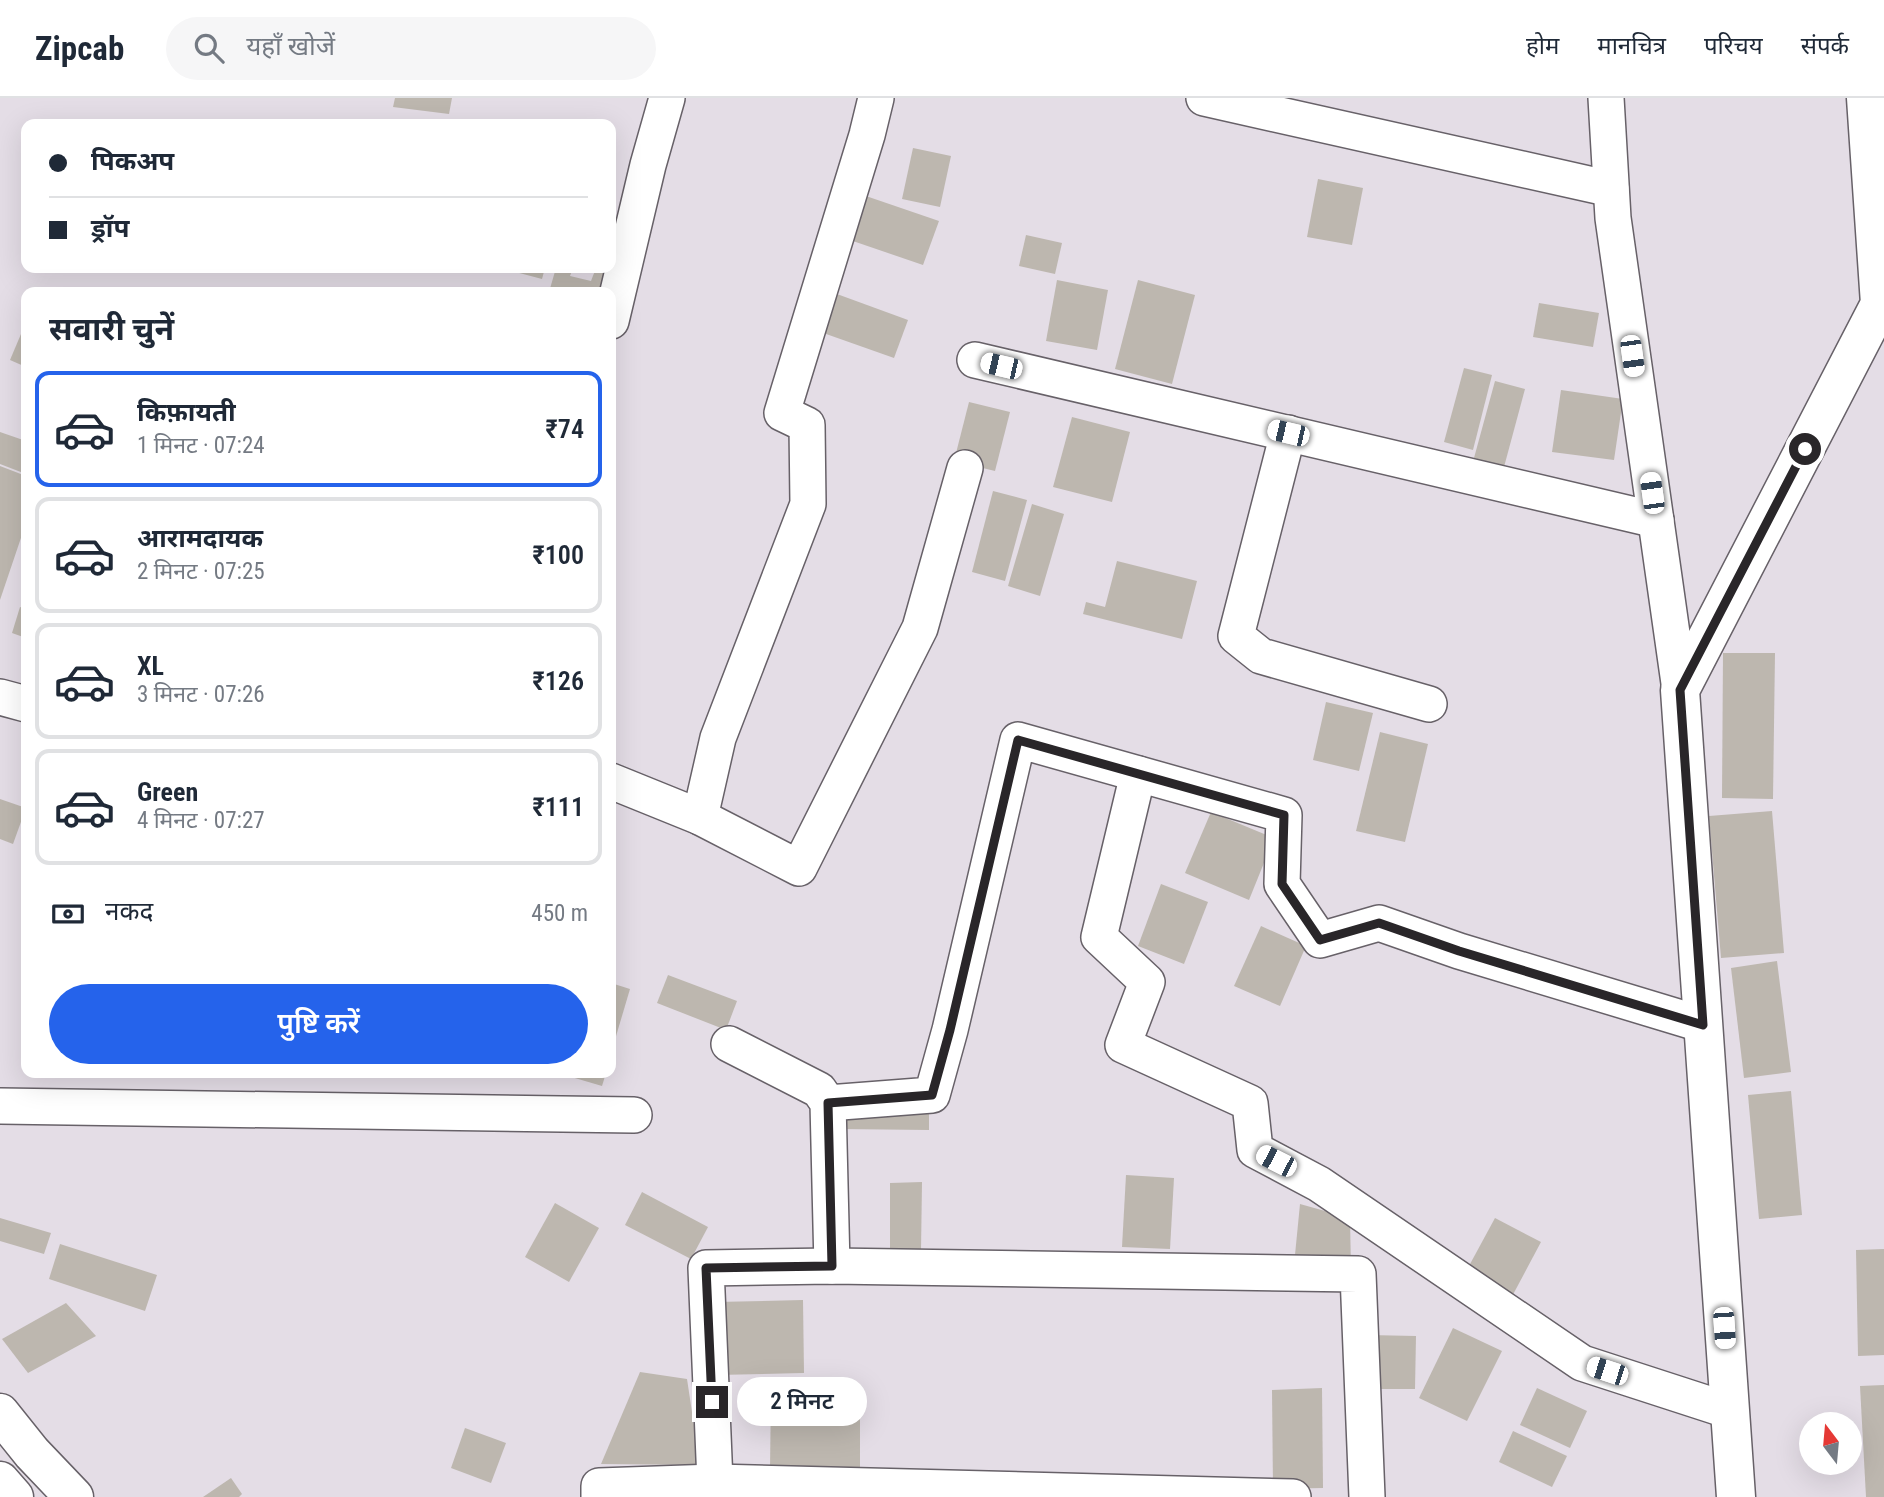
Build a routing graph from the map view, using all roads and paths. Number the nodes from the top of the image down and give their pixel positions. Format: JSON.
{"nodes":[{"id":1,"x":667,"y":98,"type":"edge"},
{"id":2,"x":876,"y":98,"type":"edge"},
{"id":3,"x":1204,"y":98,"type":"edge"},
{"id":4,"x":1606,"y":98,"type":"edge"},
{"id":5,"x":1866,"y":98,"type":"edge"},
{"id":6,"x":1611,"y":190,"type":"junction"},
{"id":7,"x":616,"y":300,"type":"edge"},
{"id":8,"x":975,"y":360,"type":"dead end"},
{"id":9,"x":1288,"y":433,"type":"junction"},
{"id":10,"x":965,"y":468,"type":"dead end"},
{"id":11,"x":1656,"y":520,"type":"junction"},
{"id":12,"x":1680,"y":690,"type":"junction"},
{"id":13,"x":0,"y":698,"type":"edge"},
{"id":14,"x":21,"y":703,"type":"edge"},
{"id":15,"x":1429,"y":704,"type":"dead end"},
{"id":16,"x":1138,"y":774,"type":"junction"},
{"id":17,"x":616,"y":782,"type":"edge"},
{"id":18,"x":700,"y":817,"type":"junction"},
{"id":19,"x":1703,"y":1025,"type":"junction"},
{"id":20,"x":729,"y":1044,"type":"dead end"},
{"id":21,"x":828,"y":1103,"type":"junction"},
{"id":22,"x":0,"y":1106,"type":"edge"},
{"id":23,"x":634,"y":1115,"type":"dead end"},
{"id":24,"x":832,"y":1266,"type":"junction"},
{"id":25,"x":1730,"y":1411,"type":"junction"},
{"id":26,"x":0,"y":1412,"type":"edge"},
{"id":27,"x":0,"y":1481,"type":"edge"},
{"id":28,"x":715,"y":1482,"type":"junction"},
{"id":29,"x":14,"y":1497,"type":"edge"},
{"id":30,"x":74,"y":1497,"type":"edge"},
{"id":31,"x":599,"y":1497,"type":"edge"},
{"id":32,"x":1293,"y":1497,"type":"edge"},
{"id":33,"x":1367,"y":1497,"type":"edge"},
{"id":34,"x":1736,"y":1497,"type":"edge"}],
"edges":[{"from":1,"to":7,"type":"street"},
{"from":2,"to":18,"type":"street"},
{"from":3,"to":6,"type":"street"},
{"from":4,"to":6,"type":"street"},
{"from":5,"to":12,"type":"street"},
{"from":6,"to":11,"type":"street"},
{"from":8,"to":9,"type":"street"},
{"from":9,"to":11,"type":"street"},
{"from":9,"to":15,"type":"street"},
{"from":10,"to":18,"type":"street"},
{"from":11,"to":12,"type":"street"},
{"from":12,"to":19,"type":"street"},
{"from":13,"to":14,"type":"street"},
{"from":16,"to":19,"type":"street"},
{"from":16,"to":21,"type":"street"},
{"from":16,"to":25,"type":"street"},
{"from":17,"to":18,"type":"street"},
{"from":19,"to":25,"type":"street"},
{"from":20,"to":21,"type":"street"},
{"from":21,"to":24,"type":"street"},
{"from":22,"to":23,"type":"street"},
{"from":24,"to":28,"type":"street"},
{"from":24,"to":33,"type":"street"},
{"from":25,"to":34,"type":"street"},
{"from":26,"to":30,"type":"street"},
{"from":27,"to":29,"type":"street"},
{"from":28,"to":31,"type":"street"},
{"from":28,"to":32,"type":"street"}]}
